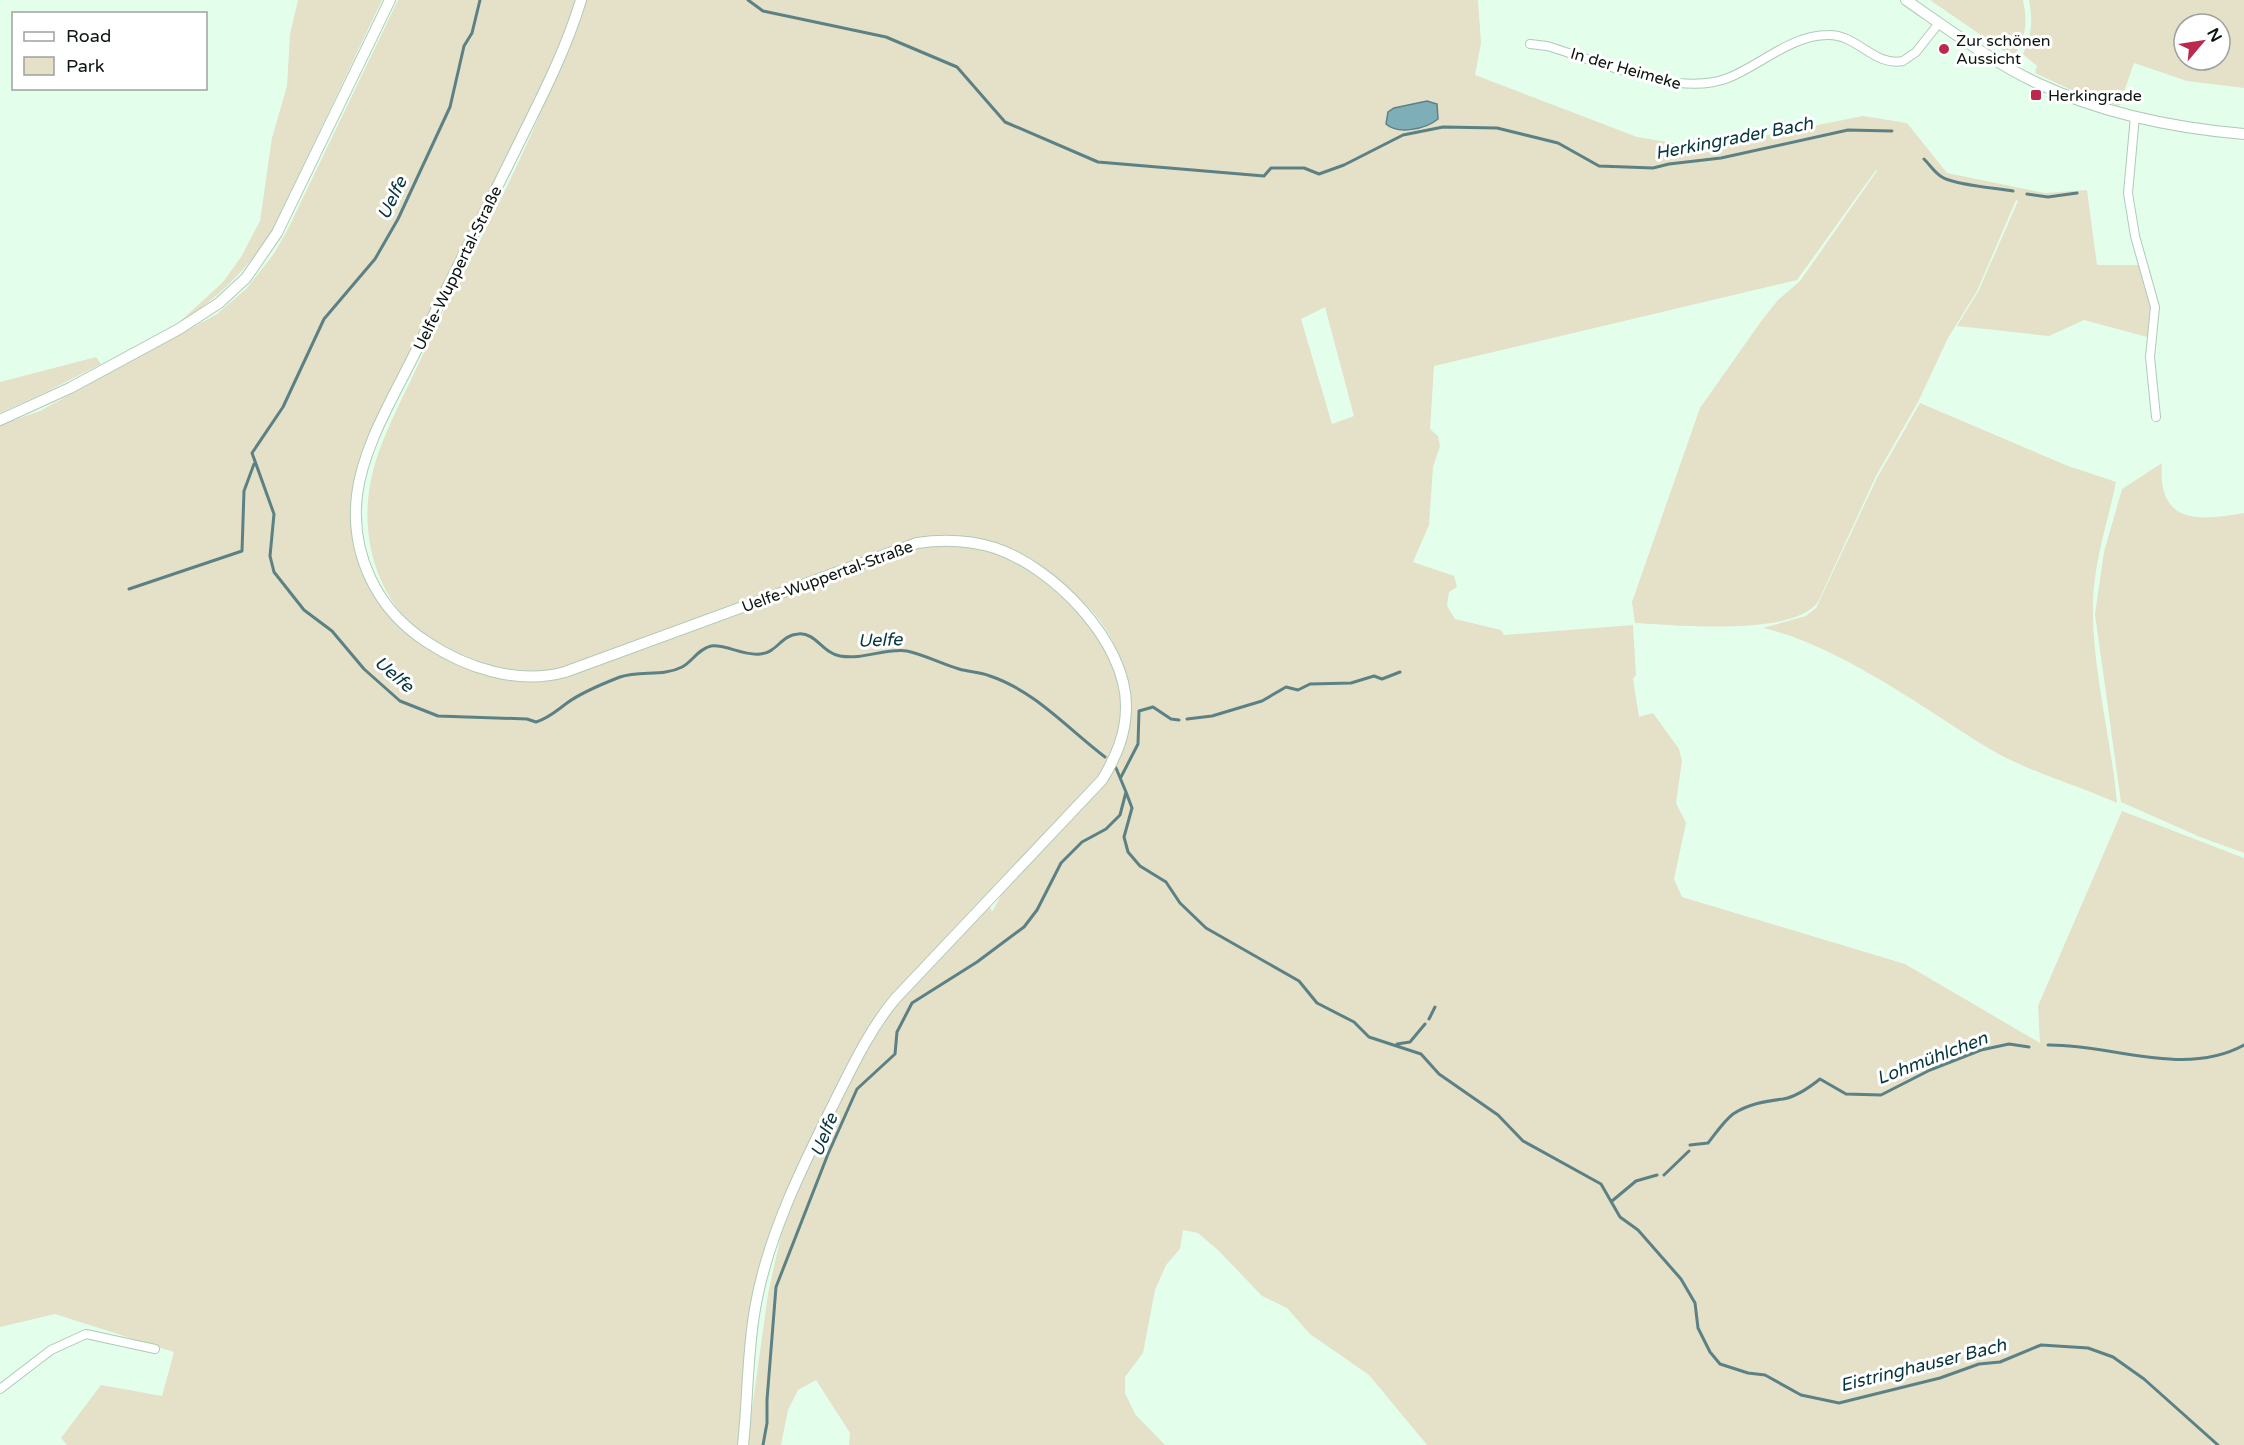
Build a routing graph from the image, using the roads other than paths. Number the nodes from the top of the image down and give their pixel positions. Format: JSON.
{"nodes":[{"id":1,"x":390,"y":0,"type":"edge"},
{"id":2,"x":581,"y":0,"type":"edge"},
{"id":3,"x":1906,"y":0,"type":"edge"},
{"id":4,"x":1939,"y":23,"type":"junction"},
{"id":5,"x":1530,"y":44,"type":"dead end"},
{"id":6,"x":2134,"y":116,"type":"junction"},
{"id":7,"x":2244,"y":134,"type":"edge"},
{"id":8,"x":2156,"y":417,"type":"dead end"},
{"id":9,"x":0,"y":420,"type":"edge"},
{"id":10,"x":155,"y":1349,"type":"dead end"},
{"id":11,"x":0,"y":1389,"type":"edge"},
{"id":12,"x":743,"y":1445,"type":"edge"}],
"edges":[{"from":1,"to":9,"type":"main road"},
{"from":2,"to":12,"type":"main road","name":"Uelfe-Wuppertal-Straße"},
{"from":3,"to":4,"type":"main road"},
{"from":4,"to":5,"type":"street","name":"In der Heimeke"},
{"from":4,"to":6,"type":"main road"},
{"from":6,"to":7,"type":"main road"},
{"from":6,"to":8,"type":"street"},
{"from":10,"to":11,"type":"street"}]}
